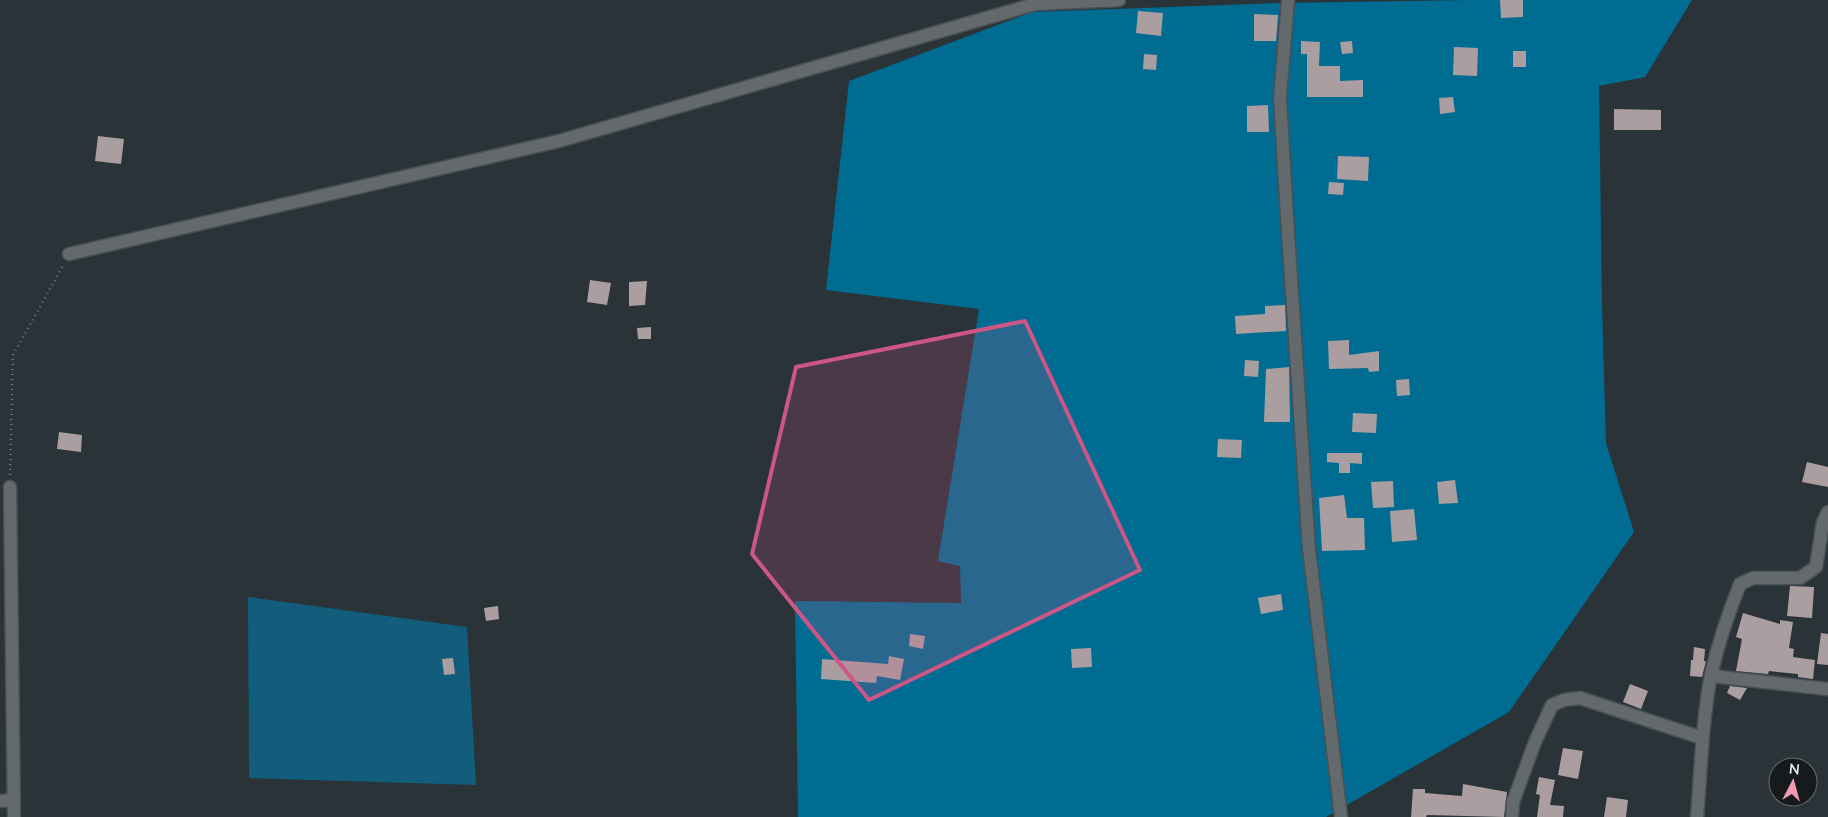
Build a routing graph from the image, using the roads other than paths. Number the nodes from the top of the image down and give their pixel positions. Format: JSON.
{"nodes":[{"id":1,"x":1119,"y":0,"type":"edge"},
{"id":2,"x":1288,"y":0,"type":"edge"},
{"id":3,"x":1020,"y":4,"type":"edge"},
{"id":4,"x":69,"y":254,"type":"road end"},
{"id":5,"x":10,"y":487,"type":"road end"},
{"id":6,"x":1828,"y":512,"type":"edge"},
{"id":7,"x":1711,"y":676,"type":"junction"},
{"id":8,"x":1828,"y":689,"type":"edge"},
{"id":9,"x":1702,"y":738,"type":"junction"},
{"id":10,"x":14,"y":800,"type":"junction"},
{"id":11,"x":0,"y":801,"type":"edge"},
{"id":12,"x":14,"y":817,"type":"edge"},
{"id":13,"x":1341,"y":817,"type":"edge"},
{"id":14,"x":1512,"y":817,"type":"edge"},
{"id":15,"x":1697,"y":817,"type":"edge"}],
"edges":[{"from":1,"to":3,"type":"street"},
{"from":2,"to":13,"type":"street"},
{"from":3,"to":4,"type":"street"},
{"from":5,"to":10,"type":"street"},
{"from":6,"to":7,"type":"street"},
{"from":7,"to":8,"type":"street"},
{"from":7,"to":9,"type":"street"},
{"from":9,"to":14,"type":"street"},
{"from":9,"to":15,"type":"street"},
{"from":10,"to":11,"type":"street"},
{"from":10,"to":12,"type":"street"}]}
